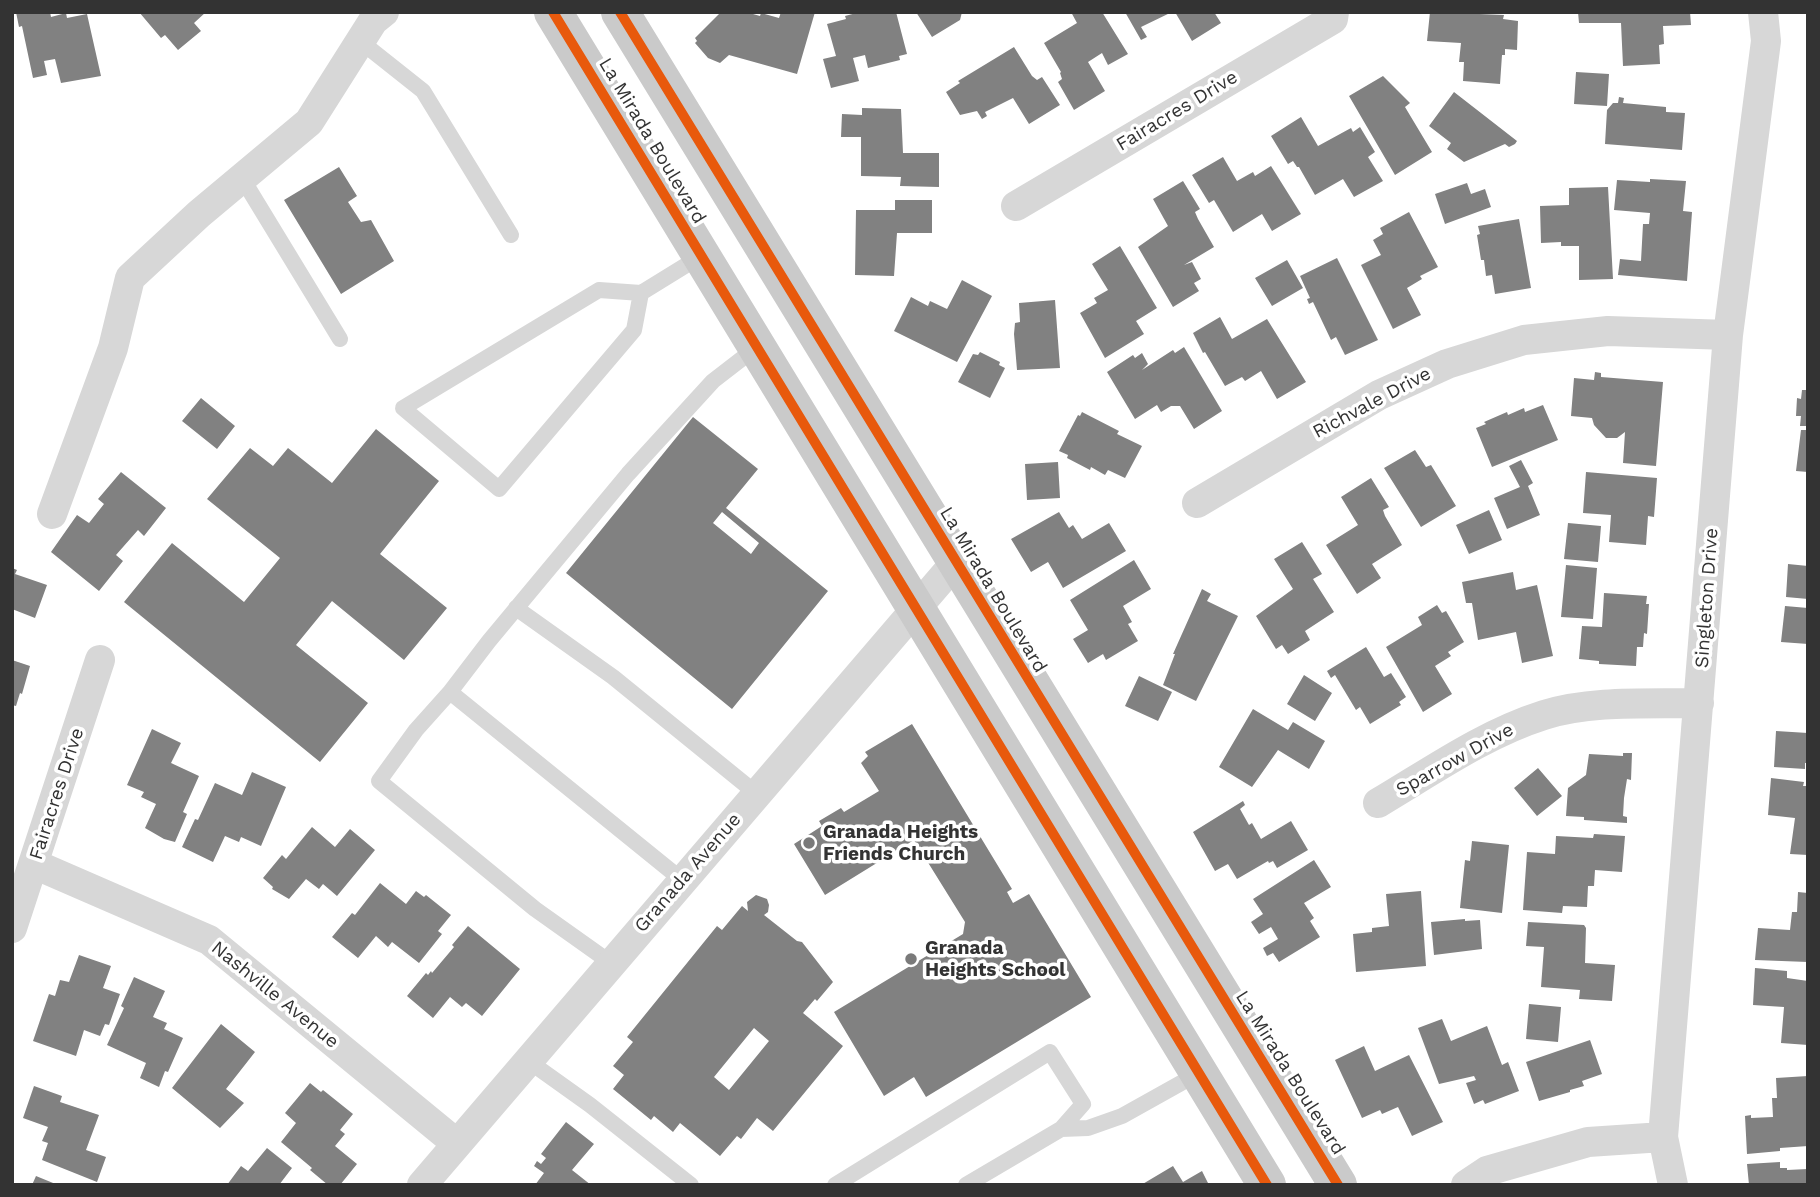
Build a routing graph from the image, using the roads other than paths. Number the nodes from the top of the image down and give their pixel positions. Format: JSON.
{"nodes":[{"id":1,"x":384,"y":12,"type":"edge"},
{"id":2,"x":553,"y":12,"type":"edge"},
{"id":3,"x":620,"y":12,"type":"edge"},
{"id":4,"x":1334,"y":12,"type":"edge"},
{"id":5,"x":1763,"y":12,"type":"edge"},
{"id":6,"x":360,"y":41,"type":"junction"},
{"id":7,"x":242,"y":178,"type":"junction"},
{"id":8,"x":1016,"y":206,"type":"dead end"},
{"id":9,"x":511,"y":235,"type":"dead end"},
{"id":10,"x":701,"y":256,"type":"junction"},
{"id":11,"x":641,"y":293,"type":"junction"},
{"id":12,"x":1728,"y":335,"type":"junction"},
{"id":13,"x":340,"y":339,"type":"dead end"},
{"id":14,"x":757,"y":347,"type":"junction"},
{"id":15,"x":1197,"y":503,"type":"dead end"},
{"id":16,"x":52,"y":514,"type":"dead end"},
{"id":17,"x":956,"y":562,"type":"junction"},
{"id":18,"x":516,"y":608,"type":"junction"},
{"id":19,"x":916,"y":608,"type":"junction"},
{"id":20,"x":100,"y":660,"type":"dead end"},
{"id":21,"x":450,"y":692,"type":"junction"},
{"id":22,"x":1699,"y":703,"type":"junction"},
{"id":23,"x":757,"y":794,"type":"junction"},
{"id":24,"x":1378,"y":803,"type":"dead end"},
{"id":25,"x":34,"y":864,"type":"junction"},
{"id":26,"x":682,"y":880,"type":"junction"},
{"id":27,"x":12,"y":928,"type":"edge"},
{"id":28,"x":611,"y":963,"type":"junction"},
{"id":29,"x":527,"y":1060,"type":"junction"},
{"id":30,"x":1199,"y":1073,"type":"junction"},
{"id":31,"x":1061,"y":1129,"type":"junction"},
{"id":32,"x":1663,"y":1136,"type":"junction"},
{"id":33,"x":456,"y":1143,"type":"junction"},
{"id":34,"x":422,"y":1185,"type":"edge"},
{"id":35,"x":691,"y":1185,"type":"edge"},
{"id":36,"x":835,"y":1185,"type":"edge"},
{"id":37,"x":965,"y":1185,"type":"edge"},
{"id":38,"x":1267,"y":1185,"type":"edge"},
{"id":39,"x":1338,"y":1185,"type":"edge"},
{"id":40,"x":1465,"y":1185,"type":"edge"},
{"id":41,"x":1673,"y":1185,"type":"edge"}],
"edges":[{"from":1,"to":6,"type":"street"},
{"from":2,"to":10,"type":"main road","name":"La Mirada Boulevard"},
{"from":3,"to":17,"type":"main road","name":"La Mirada Boulevard"},
{"from":4,"to":8,"type":"street","name":"Fairacres Drive"},
{"from":5,"to":12,"type":"street","name":"Singleton Drive"},
{"from":6,"to":7,"type":"street"},
{"from":6,"to":9,"type":"lane"},
{"from":7,"to":13,"type":"lane"},
{"from":7,"to":16,"type":"street"},
{"from":10,"to":11,"type":"lane"},
{"from":10,"to":14,"type":"main road","name":"La Mirada Boulevard"},
{"from":11,"to":11,"type":"lane"},
{"from":12,"to":15,"type":"street","name":"Richvale Drive"},
{"from":12,"to":22,"type":"street","name":"Singleton Drive"},
{"from":14,"to":18,"type":"lane"},
{"from":14,"to":19,"type":"main road","name":"La Mirada Boulevard"},
{"from":17,"to":19,"type":"street","name":"Granada Avenue"},
{"from":17,"to":39,"type":"main road","name":"La Mirada Boulevard"},
{"from":18,"to":21,"type":"lane"},
{"from":18,"to":23,"type":"lane"},
{"from":19,"to":23,"type":"street","name":"Granada Avenue"},
{"from":19,"to":30,"type":"main road","name":"La Mirada Boulevard"},
{"from":20,"to":25,"type":"street","name":"Fairacres Drive"},
{"from":21,"to":26,"type":"lane"},
{"from":21,"to":28,"type":"lane"},
{"from":22,"to":24,"type":"street","name":"Sparrow Drive"},
{"from":22,"to":32,"type":"street","name":"Singleton Drive"},
{"from":23,"to":26,"type":"street","name":"Granada Avenue"},
{"from":25,"to":27,"type":"street","name":"Fairacres Drive"},
{"from":25,"to":33,"type":"street","name":"Nashville Avenue"},
{"from":26,"to":28,"type":"street","name":"Granada Avenue"},
{"from":28,"to":29,"type":"street","name":"Granada Avenue"},
{"from":29,"to":33,"type":"street","name":"Granada Avenue"},
{"from":29,"to":35,"type":"lane"},
{"from":30,"to":31,"type":"lane"},
{"from":30,"to":38,"type":"main road","name":"La Mirada Boulevard"},
{"from":31,"to":36,"type":"lane"},
{"from":31,"to":37,"type":"lane"},
{"from":32,"to":40,"type":"street"},
{"from":32,"to":41,"type":"street","name":"Singleton Drive"},
{"from":33,"to":34,"type":"street","name":"Granada Avenue"}]}
